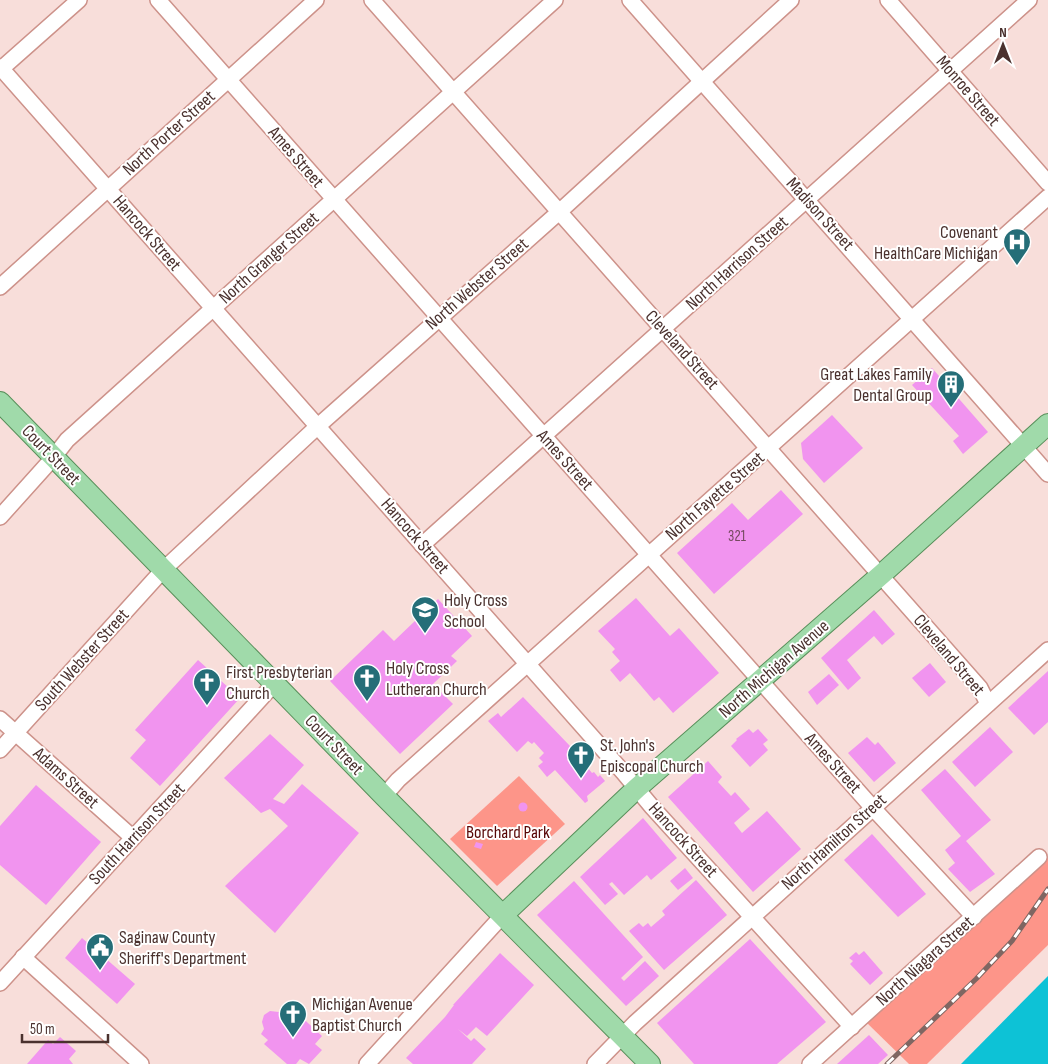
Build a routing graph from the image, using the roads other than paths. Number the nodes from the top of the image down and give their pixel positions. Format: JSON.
{"nodes":[{"id":1,"x":79,"y":0,"type":"edge"},
{"id":2,"x":158,"y":0,"type":"edge"},
{"id":3,"x":316,"y":0,"type":"edge"},
{"id":4,"x":372,"y":0,"type":"edge"},
{"id":5,"x":555,"y":0,"type":"edge"},
{"id":6,"x":630,"y":0,"type":"edge"},
{"id":7,"x":791,"y":0,"type":"edge"},
{"id":8,"x":888,"y":0,"type":"edge"},
{"id":9,"x":1029,"y":0,"type":"edge"},
{"id":10,"x":1,"y":69,"type":"edge"},
{"id":11,"x":950,"y":71,"type":"junction"},
{"id":12,"x":228,"y":80,"type":"junction"},
{"id":13,"x":702,"y":80,"type":"junction"},
{"id":14,"x":454,"y":92,"type":"junction"},
{"id":15,"x":1048,"y":182,"type":"edge"},
{"id":16,"x":108,"y":188,"type":"junction"},
{"id":17,"x":1048,"y":198,"type":"edge"},
{"id":18,"x":807,"y":199,"type":"junction"},
{"id":19,"x":333,"y":200,"type":"junction"},
{"id":20,"x":558,"y":212,"type":"junction"},
{"id":21,"x":0,"y":287,"type":"edge"},
{"id":22,"x":213,"y":308,"type":"junction"},
{"id":23,"x":439,"y":318,"type":"junction"},
{"id":24,"x":913,"y":318,"type":"junction"},
{"id":25,"x":664,"y":329,"type":"junction"},
{"id":26,"x":0,"y":402,"type":"edge"},
{"id":27,"x":1048,"y":424,"type":"edge"},
{"id":28,"x":318,"y":426,"type":"junction"},
{"id":29,"x":544,"y":436,"type":"junction"},
{"id":30,"x":1023,"y":446,"type":"junction"},
{"id":31,"x":770,"y":448,"type":"junction"},
{"id":32,"x":53,"y":458,"type":"junction"},
{"id":33,"x":1048,"y":474,"type":"edge"},
{"id":34,"x":0,"y":517,"type":"edge"},
{"id":35,"x":422,"y":545,"type":"junction"},
{"id":36,"x":648,"y":554,"type":"junction"},
{"id":37,"x":163,"y":570,"type":"junction"},
{"id":38,"x":882,"y":574,"type":"junction"},
{"id":39,"x":1048,"y":650,"type":"edge"},
{"id":40,"x":527,"y":663,"type":"junction"},
{"id":41,"x":761,"y":681,"type":"junction"},
{"id":42,"x":274,"y":684,"type":"junction"},
{"id":43,"x":988,"y":704,"type":"junction"},
{"id":44,"x":0,"y":719,"type":"edge"},
{"id":45,"x":16,"y":733,"type":"junction"},
{"id":46,"x":0,"y":750,"type":"edge"},
{"id":47,"x":637,"y":788,"type":"junction"},
{"id":48,"x":384,"y":796,"type":"junction"},
{"id":49,"x":872,"y":807,"type":"junction"},
{"id":50,"x":132,"y":837,"type":"junction"},
{"id":51,"x":1039,"y":857,"type":"dead end"},
{"id":52,"x":503,"y":916,"type":"junction"},
{"id":53,"x":751,"y":916,"type":"junction"},
{"id":54,"x":974,"y":917,"type":"junction"},
{"id":55,"x":23,"y":957,"type":"junction"},
{"id":56,"x":0,"y":983,"type":"edge"},
{"id":57,"x":852,"y":1027,"type":"junction"},
{"id":58,"x":621,"y":1035,"type":"junction"},
{"id":59,"x":644,"y":1058,"type":"edge"},
{"id":60,"x":374,"y":1062,"type":"edge"},
{"id":61,"x":141,"y":1064,"type":"edge"},
{"id":62,"x":595,"y":1064,"type":"edge"},
{"id":63,"x":810,"y":1064,"type":"edge"}],
"edges":[{"from":1,"to":10,"type":"street"},
{"from":2,"to":12,"type":"street","name":"Ames Street"},
{"from":3,"to":12,"type":"street","name":"North Porter Street"},
{"from":4,"to":14,"type":"street","name":"Cleveland Street"},
{"from":5,"to":14,"type":"street","name":"North Granger Street"},
{"from":6,"to":13,"type":"street","name":"Madison Street"},
{"from":7,"to":13,"type":"street","name":"North Webster Street"},
{"from":8,"to":11,"type":"street","name":"Monroe Street"},
{"from":9,"to":11,"type":"street","name":"North Harrison Street"},
{"from":10,"to":16,"type":"street","name":"Hancock Street"},
{"from":11,"to":15,"type":"street","name":"Monroe Street"},
{"from":11,"to":18,"type":"street","name":"North Harrison Street"},
{"from":12,"to":16,"type":"street","name":"North Porter Street"},
{"from":12,"to":19,"type":"street","name":"Ames Street"},
{"from":13,"to":18,"type":"street","name":"Madison Street"},
{"from":13,"to":20,"type":"street","name":"North Webster Street"},
{"from":14,"to":19,"type":"street","name":"North Granger Street"},
{"from":14,"to":20,"type":"street","name":"Cleveland Street"},
{"from":16,"to":21,"type":"street","name":"North Porter Street"},
{"from":16,"to":22,"type":"street","name":"Hancock Street"},
{"from":17,"to":24,"type":"street","name":"North Fayette Street"},
{"from":18,"to":24,"type":"street","name":"Madison Street"},
{"from":18,"to":25,"type":"street","name":"North Harrison Street"},
{"from":19,"to":22,"type":"street","name":"North Granger Street"},
{"from":19,"to":23,"type":"street","name":"Ames Street"},
{"from":20,"to":23,"type":"street","name":"North Webster Street"},
{"from":20,"to":25,"type":"street","name":"Cleveland Street"},
{"from":22,"to":28,"type":"street","name":"Hancock Street"},
{"from":22,"to":32,"type":"street","name":"North Granger Street"},
{"from":23,"to":28,"type":"street","name":"North Webster Street"},
{"from":23,"to":29,"type":"street","name":"Ames Street"},
{"from":24,"to":30,"type":"street","name":"Madison Street"},
{"from":24,"to":31,"type":"street","name":"North Fayette Street"},
{"from":25,"to":29,"type":"street","name":"North Harrison Street"},
{"from":25,"to":31,"type":"street","name":"Cleveland Street"},
{"from":26,"to":32,"type":"main road","name":"Court Street"},
{"from":27,"to":30,"type":"main road","name":"North Michigan Avenue"},
{"from":28,"to":35,"type":"street","name":"Hancock Street"},
{"from":28,"to":37,"type":"street","name":"North Webster Street"},
{"from":29,"to":35,"type":"street","name":"North Harrison Street"},
{"from":29,"to":36,"type":"street","name":"Ames Street"},
{"from":30,"to":33,"type":"street","name":"Madison Street"},
{"from":30,"to":38,"type":"main road","name":"North Michigan Avenue"},
{"from":31,"to":36,"type":"street","name":"North Fayette Street"},
{"from":31,"to":38,"type":"street","name":"Cleveland Street"},
{"from":32,"to":34,"type":"street","name":"North Granger Street"},
{"from":32,"to":37,"type":"main road","name":"Court Street"},
{"from":35,"to":40,"type":"street","name":"Hancock Street"},
{"from":36,"to":40,"type":"street","name":"North Fayette Street"},
{"from":36,"to":41,"type":"street","name":"Ames Street"},
{"from":37,"to":42,"type":"main road","name":"Court Street"},
{"from":37,"to":45,"type":"street","name":"South Webster Street"},
{"from":38,"to":41,"type":"main road","name":"North Michigan Avenue"},
{"from":38,"to":43,"type":"street","name":"Cleveland Street"},
{"from":39,"to":43,"type":"street","name":"North Hamilton Street"},
{"from":40,"to":47,"type":"street","name":"Hancock Street"},
{"from":40,"to":48,"type":"street","name":"North Fayette Street"},
{"from":41,"to":47,"type":"main road","name":"North Michigan Avenue"},
{"from":41,"to":49,"type":"street","name":"Ames Street"},
{"from":42,"to":48,"type":"main road","name":"Court Street"},
{"from":42,"to":50,"type":"street","name":"South Harrison Street"},
{"from":43,"to":49,"type":"street","name":"North Hamilton Street"},
{"from":44,"to":45,"type":"street","name":"Adams Street"},
{"from":45,"to":46,"type":"street","name":"South Webster Street"},
{"from":45,"to":50,"type":"street","name":"Adams Street"},
{"from":47,"to":52,"type":"main road","name":"North Michigan Avenue"},
{"from":47,"to":53,"type":"street","name":"Hancock Street"},
{"from":48,"to":52,"type":"main road","name":"Court Street"},
{"from":49,"to":53,"type":"street","name":"North Hamilton Street"},
{"from":49,"to":54,"type":"street","name":"Ames Street"},
{"from":50,"to":55,"type":"street","name":"South Harrison Street"},
{"from":51,"to":54,"type":"street","name":"North Niagara Street"},
{"from":52,"to":58,"type":"main road","name":"Court Street"},
{"from":52,"to":60,"type":"street"},
{"from":53,"to":57,"type":"street","name":"Hancock Street"},
{"from":53,"to":58,"type":"street","name":"North Hamilton Street"},
{"from":54,"to":57,"type":"street","name":"North Niagara Street"},
{"from":55,"to":56,"type":"street","name":"South Harrison Street"},
{"from":55,"to":61,"type":"street"},
{"from":57,"to":63,"type":"street","name":"North Niagara Street"},
{"from":58,"to":59,"type":"main road","name":"Court Street"},
{"from":58,"to":62,"type":"street","name":"North Hamilton Street"}]}
